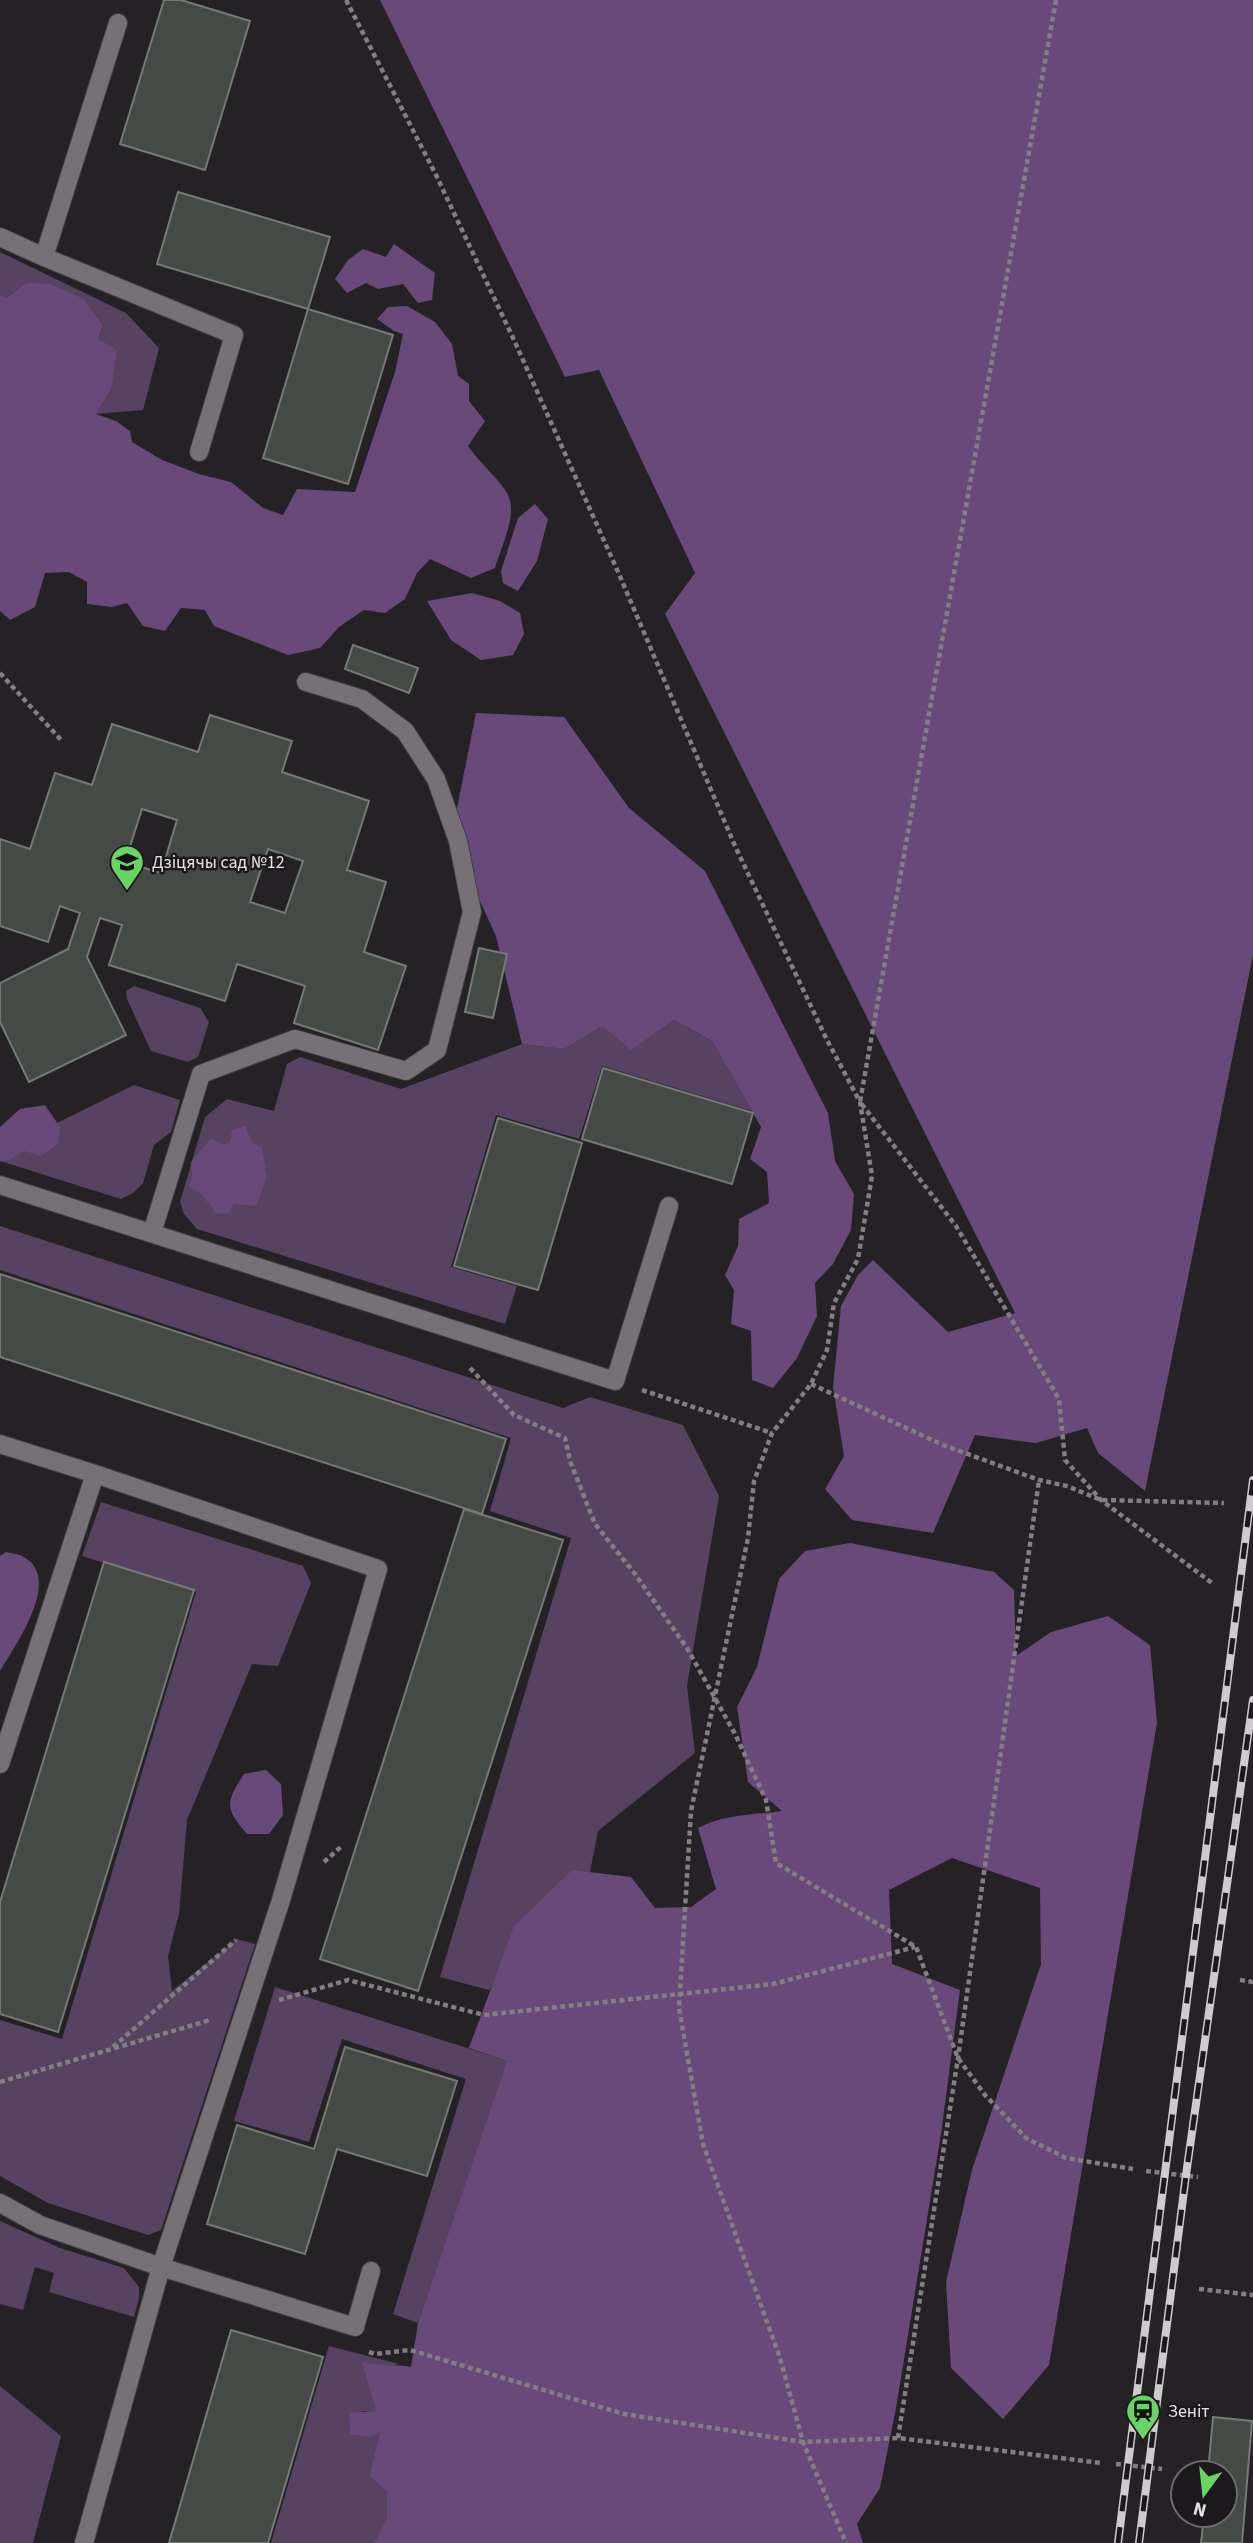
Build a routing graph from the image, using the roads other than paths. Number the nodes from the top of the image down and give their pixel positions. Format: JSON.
{"nodes":[{"id":1,"x":118,"y":23,"type":"dead end"},
{"id":2,"x":0,"y":237,"type":"edge"},
{"id":3,"x":44,"y":257,"type":"junction"},
{"id":4,"x":199,"y":452,"type":"dead end"},
{"id":5,"x":306,"y":682,"type":"dead end"},
{"id":6,"x":0,"y":1185,"type":"edge"},
{"id":7,"x":669,"y":1206,"type":"dead end"},
{"id":8,"x":152,"y":1233,"type":"junction"},
{"id":9,"x":0,"y":1444,"type":"edge"},
{"id":10,"x":95,"y":1474,"type":"junction"},
{"id":11,"x":0,"y":1764,"type":"edge"},
{"id":12,"x":0,"y":2203,"type":"edge"},
{"id":13,"x":161,"y":2267,"type":"junction"},
{"id":14,"x":371,"y":2271,"type":"dead end"},
{"id":15,"x":84,"y":2543,"type":"edge"}],
"edges":[{"from":1,"to":3,"type":"lane"},
{"from":2,"to":3,"type":"lane"},
{"from":3,"to":4,"type":"lane"},
{"from":5,"to":8,"type":"lane"},
{"from":6,"to":8,"type":"lane"},
{"from":7,"to":8,"type":"lane"},
{"from":9,"to":10,"type":"lane"},
{"from":10,"to":11,"type":"lane"},
{"from":10,"to":13,"type":"lane"},
{"from":12,"to":13,"type":"lane"},
{"from":13,"to":14,"type":"lane"},
{"from":13,"to":15,"type":"lane"}]}
